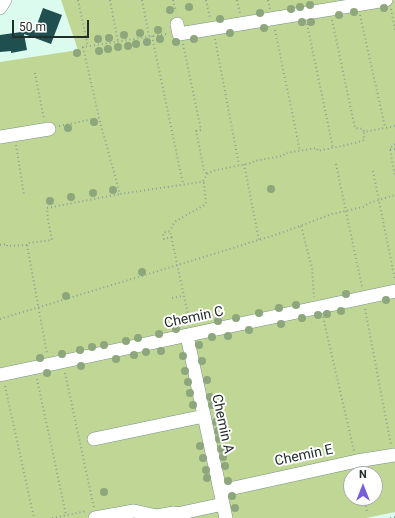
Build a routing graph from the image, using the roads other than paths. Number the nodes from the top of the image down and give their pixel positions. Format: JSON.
{"nodes":[{"id":1,"x":5,"y":0,"type":"edge"},
{"id":2,"x":388,"y":2,"type":"edge"},
{"id":3,"x":0,"y":8,"type":"edge"},
{"id":4,"x":176,"y":18,"type":"road end"},
{"id":5,"x":49,"y":127,"type":"road end"},
{"id":6,"x":0,"y":137,"type":"edge"},
{"id":7,"x":395,"y":291,"type":"edge"},
{"id":8,"x":189,"y":331,"type":"junction"},
{"id":9,"x":2,"y":377,"type":"edge"},
{"id":10,"x":204,"y":416,"type":"junction"},
{"id":11,"x":94,"y":439,"type":"dead end"},
{"id":12,"x":394,"y":455,"type":"edge"},
{"id":13,"x":220,"y":491,"type":"junction"},
{"id":14,"x":223,"y":504,"type":"junction"},
{"id":15,"x":93,"y":515,"type":"edge"},
{"id":16,"x":226,"y":518,"type":"edge"}],
"edges":[{"from":1,"to":3,"type":"street"},
{"from":2,"to":4,"type":"street"},
{"from":5,"to":6,"type":"street"},
{"from":7,"to":8,"type":"street","name":"Chemin C"},
{"from":8,"to":9,"type":"street","name":"Chemin C"},
{"from":8,"to":10,"type":"street","name":"Chemin A"},
{"from":10,"to":11,"type":"street"},
{"from":10,"to":13,"type":"street","name":"Chemin A"},
{"from":12,"to":13,"type":"street","name":"Chemin E"},
{"from":13,"to":14,"type":"street","name":"Chemin A"},
{"from":14,"to":15,"type":"street"},
{"from":14,"to":16,"type":"street","name":"Chemin A"}]}
